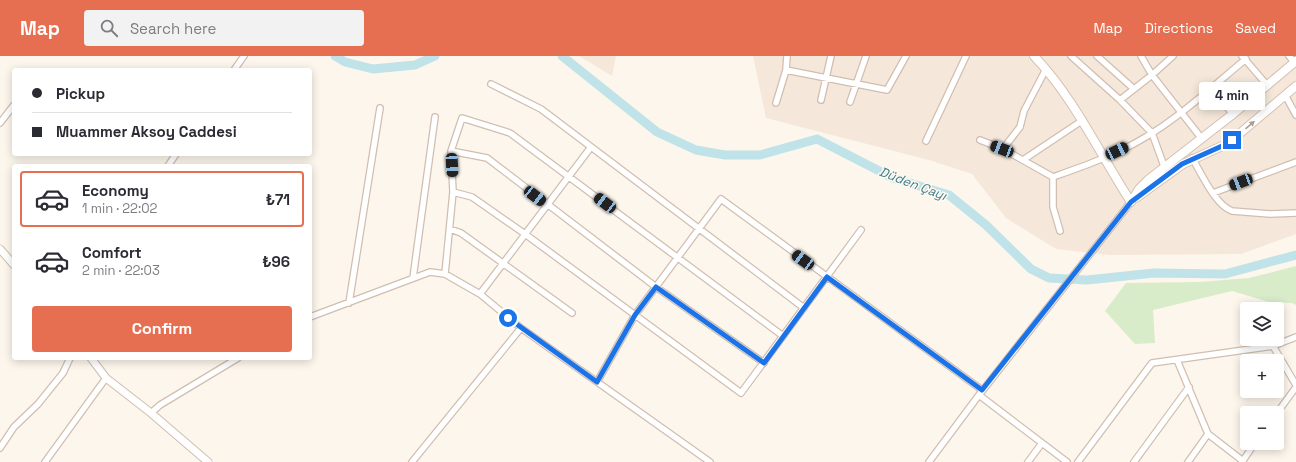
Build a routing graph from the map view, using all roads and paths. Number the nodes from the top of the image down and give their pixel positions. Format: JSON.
{"nodes":[{"id":1,"x":244,"y":56,"type":"edge"},
{"id":2,"x":787,"y":56,"type":"edge"},
{"id":3,"x":831,"y":56,"type":"edge"},
{"id":4,"x":866,"y":56,"type":"edge"},
{"id":5,"x":906,"y":56,"type":"edge"},
{"id":6,"x":966,"y":56,"type":"edge"},
{"id":7,"x":1071,"y":56,"type":"edge"},
{"id":8,"x":1098,"y":56,"type":"edge"},
{"id":9,"x":1140,"y":56,"type":"edge"},
{"id":10,"x":1173,"y":56,"type":"edge"},
{"id":11,"x":1038,"y":57,"type":"edge"},
{"id":12,"x":1244,"y":58,"type":"edge"},
{"id":13,"x":1293,"y":60,"type":"edge"},
{"id":14,"x":235,"y":68,"type":"edge"},
{"id":15,"x":1046,"y":69,"type":"junction"},
{"id":16,"x":786,"y":70,"type":"junction"},
{"id":17,"x":1152,"y":75,"type":"junction"},
{"id":18,"x":826,"y":77,"type":"junction"},
{"id":19,"x":856,"y":83,"type":"junction"},
{"id":20,"x":491,"y":84,"type":"dead end"},
{"id":21,"x":1267,"y":85,"type":"junction"},
{"id":22,"x":1296,"y":86,"type":"edge"},
{"id":23,"x":1210,"y":88,"type":"junction"},
{"id":24,"x":1134,"y":89,"type":"junction"},
{"id":25,"x":1285,"y":95,"type":"junction"},
{"id":26,"x":821,"y":100,"type":"dead end"},
{"id":27,"x":1120,"y":100,"type":"junction"},
{"id":28,"x":850,"y":102,"type":"dead end"},
{"id":29,"x":776,"y":103,"type":"dead end"},
{"id":30,"x":12,"y":108,"type":"edge"},
{"id":31,"x":380,"y":108,"type":"dead end"},
{"id":32,"x":1180,"y":112,"type":"junction"},
{"id":33,"x":1233,"y":114,"type":"junction"},
{"id":34,"x":1296,"y":116,"type":"edge"},
{"id":35,"x":435,"y":117,"type":"dead end"},
{"id":36,"x":1083,"y":120,"type":"junction"},
{"id":37,"x":0,"y":123,"type":"edge"},
{"id":38,"x":1152,"y":133,"type":"junction"},
{"id":39,"x":1202,"y":139,"type":"junction"},
{"id":40,"x":980,"y":140,"type":"dead end"},
{"id":41,"x":926,"y":141,"type":"dead end"},
{"id":42,"x":591,"y":147,"type":"junction"},
{"id":43,"x":1002,"y":149,"type":"junction"},
{"id":44,"x":451,"y":151,"type":"junction"},
{"id":45,"x":1105,"y":157,"type":"junction"},
{"id":46,"x":1192,"y":158,"type":"junction"},
{"id":47,"x":1023,"y":160,"type":"junction"},
{"id":48,"x":1296,"y":162,"type":"edge"},
{"id":49,"x":1164,"y":166,"type":"junction"},
{"id":50,"x":569,"y":176,"type":"junction"},
{"id":51,"x":1053,"y":177,"type":"junction"},
{"id":52,"x":453,"y":192,"type":"junction"},
{"id":53,"x":1213,"y":193,"type":"junction"},
{"id":54,"x":1131,"y":202,"type":"junction"},
{"id":55,"x":547,"y":205,"type":"junction"},
{"id":56,"x":1296,"y":213,"type":"edge"},
{"id":57,"x":450,"y":229,"type":"junction"},
{"id":58,"x":699,"y":229,"type":"junction"},
{"id":59,"x":861,"y":230,"type":"dead end"},
{"id":60,"x":1060,"y":232,"type":"dead end"},
{"id":61,"x":525,"y":234,"type":"junction"},
{"id":62,"x":0,"y":249,"type":"edge"},
{"id":63,"x":678,"y":257,"type":"junction"},
{"id":64,"x":12,"y":263,"type":"edge"},
{"id":65,"x":503,"y":264,"type":"junction"},
{"id":66,"x":446,"y":274,"type":"junction"},
{"id":67,"x":827,"y":277,"type":"junction"},
{"id":68,"x":413,"y":278,"type":"junction"},
{"id":69,"x":656,"y":287,"type":"junction"},
{"id":70,"x":480,"y":294,"type":"junction"},
{"id":71,"x":349,"y":303,"type":"junction"},
{"id":72,"x":804,"y":308,"type":"junction"},
{"id":73,"x":572,"y":313,"type":"dead end"},
{"id":74,"x":635,"y":315,"type":"junction"},
{"id":75,"x":312,"y":316,"type":"edge"},
{"id":76,"x":521,"y":328,"type":"junction"},
{"id":77,"x":783,"y":336,"type":"junction"},
{"id":78,"x":1296,"y":337,"type":"edge"},
{"id":79,"x":1284,"y":342,"type":"edge"},
{"id":80,"x":1273,"y":346,"type":"joint"},
{"id":81,"x":69,"y":360,"type":"edge"},
{"id":82,"x":92,"y":360,"type":"edge"},
{"id":83,"x":235,"y":360,"type":"edge"},
{"id":84,"x":1176,"y":360,"type":"junction"},
{"id":85,"x":764,"y":363,"type":"junction"},
{"id":86,"x":106,"y":378,"type":"junction"},
{"id":87,"x":597,"y":382,"type":"junction"},
{"id":88,"x":1296,"y":386,"type":"edge"},
{"id":89,"x":1189,"y":387,"type":"junction"},
{"id":90,"x":980,"y":392,"type":"junction"},
{"id":91,"x":1282,"y":406,"type":"edge"},
{"id":92,"x":151,"y":413,"type":"junction"},
{"id":93,"x":1208,"y":434,"type":"junction"},
{"id":94,"x":1042,"y":443,"type":"junction"},
{"id":95,"x":0,"y":448,"type":"edge"},
{"id":96,"x":1250,"y":450,"type":"edge"},
{"id":97,"x":1242,"y":461,"type":"edge"},
{"id":98,"x":45,"y":462,"type":"edge"},
{"id":99,"x":208,"y":462,"type":"edge"},
{"id":100,"x":412,"y":462,"type":"edge"},
{"id":101,"x":710,"y":462,"type":"edge"},
{"id":102,"x":929,"y":462,"type":"edge"},
{"id":103,"x":1028,"y":462,"type":"edge"},
{"id":104,"x":1067,"y":462,"type":"edge"},
{"id":105,"x":1078,"y":462,"type":"edge"},
{"id":106,"x":1134,"y":462,"type":"edge"},
{"id":107,"x":1188,"y":462,"type":"edge"}],
"edges":[{"from":1,"to":14,"type":"street"},
{"from":2,"to":16,"type":"street"},
{"from":3,"to":18,"type":"street"},
{"from":4,"to":19,"type":"street"},
{"from":5,"to":19,"type":"street"},
{"from":6,"to":41,"type":"street"},
{"from":7,"to":27,"type":"street"},
{"from":8,"to":24,"type":"street"},
{"from":9,"to":17,"type":"street"},
{"from":10,"to":17,"type":"street"},
{"from":11,"to":15,"type":"main road"},
{"from":12,"to":21,"type":"street"},
{"from":12,"to":23,"type":"street"},
{"from":13,"to":21,"type":"main road"},
{"from":15,"to":36,"type":"main road"},
{"from":15,"to":43,"type":"street"},
{"from":16,"to":18,"type":"street"},
{"from":16,"to":29,"type":"street"},
{"from":17,"to":24,"type":"street"},
{"from":17,"to":32,"type":"street"},
{"from":18,"to":19,"type":"street"},
{"from":18,"to":26,"type":"street"},
{"from":19,"to":28,"type":"street"},
{"from":20,"to":42,"type":"street"},
{"from":21,"to":33,"type":"main road"},
{"from":22,"to":25,"type":"main road"},
{"from":23,"to":32,"type":"street"},
{"from":23,"to":33,"type":"street"},
{"from":24,"to":27,"type":"street"},
{"from":25,"to":34,"type":"street"},
{"from":46,"to":25,"type":"main road","one_way":true},
{"from":27,"to":38,"type":"street"},
{"from":30,"to":37,"type":"street"},
{"from":31,"to":71,"type":"street"},
{"from":32,"to":38,"type":"street"},
{"from":32,"to":39,"type":"street"},
{"from":33,"to":39,"type":"main road"},
{"from":35,"to":68,"type":"street"},
{"from":36,"to":45,"type":"main road"},
{"from":36,"to":47,"type":"street"},
{"from":38,"to":45,"type":"street"},
{"from":38,"to":49,"type":"street"},
{"from":39,"to":49,"type":"main road"},
{"from":40,"to":43,"type":"street"},
{"from":42,"to":50,"type":"street"},
{"from":42,"to":58,"type":"street"},
{"from":43,"to":47,"type":"street"},
{"from":44,"to":50,"type":"street"},
{"from":44,"to":52,"type":"street"},
{"from":44,"to":55,"type":"street"},
{"from":45,"to":51,"type":"street"},
{"from":45,"to":54,"type":"main road"},
{"from":46,"to":53,"type":"street"},
{"from":46,"to":54,"type":"main road"},
{"from":47,"to":51,"type":"street"},
{"from":48,"to":53,"type":"street"},
{"from":49,"to":54,"type":"main road"},
{"from":50,"to":55,"type":"street"},
{"from":50,"to":63,"type":"street"},
{"from":51,"to":60,"type":"street"},
{"from":52,"to":57,"type":"street"},
{"from":52,"to":61,"type":"street"},
{"from":53,"to":56,"type":"street"},
{"from":54,"to":90,"type":"street"},
{"from":55,"to":61,"type":"street"},
{"from":55,"to":69,"type":"street"},
{"from":57,"to":65,"type":"street"},
{"from":57,"to":66,"type":"street"},
{"from":58,"to":63,"type":"street"},
{"from":58,"to":67,"type":"street"},
{"from":58,"to":72,"type":"street"},
{"from":59,"to":67,"type":"street"},
{"from":61,"to":65,"type":"street"},
{"from":61,"to":74,"type":"street"},
{"from":62,"to":64,"type":"street"},
{"from":63,"to":69,"type":"street"},
{"from":63,"to":77,"type":"street"},
{"from":65,"to":70,"type":"street"},
{"from":65,"to":73,"type":"street"},
{"from":66,"to":68,"type":"street"},
{"from":66,"to":70,"type":"street"},
{"from":67,"to":72,"type":"street"},
{"from":67,"to":90,"type":"street"},
{"from":68,"to":71,"type":"street"},
{"from":69,"to":74,"type":"street"},
{"from":69,"to":85,"type":"street"},
{"from":70,"to":76,"type":"street"},
{"from":71,"to":75,"type":"street"},
{"from":72,"to":77,"type":"street"},
{"from":74,"to":85,"type":"street"},
{"from":74,"to":87,"type":"street"},
{"from":76,"to":87,"type":"street"},
{"from":76,"to":100,"type":"street"},
{"from":77,"to":85,"type":"street"},
{"from":78,"to":79,"type":"street"},
{"from":80,"to":84,"type":"street"},
{"from":80,"to":88,"type":"street"},
{"from":81,"to":95,"type":"street"},
{"from":82,"to":86,"type":"street"},
{"from":83,"to":92,"type":"street"},
{"from":84,"to":89,"type":"street"},
{"from":84,"to":105,"type":"street"},
{"from":86,"to":92,"type":"street"},
{"from":86,"to":98,"type":"street"},
{"from":87,"to":101,"type":"street"},
{"from":88,"to":91,"type":"street"},
{"from":89,"to":93,"type":"street"},
{"from":89,"to":106,"type":"street"},
{"from":90,"to":94,"type":"street"},
{"from":90,"to":102,"type":"street"},
{"from":92,"to":99,"type":"street"},
{"from":93,"to":97,"type":"street"},
{"from":93,"to":107,"type":"street"},
{"from":94,"to":103,"type":"street"},
{"from":94,"to":104,"type":"street"},
{"from":96,"to":97,"type":"street"}]}
